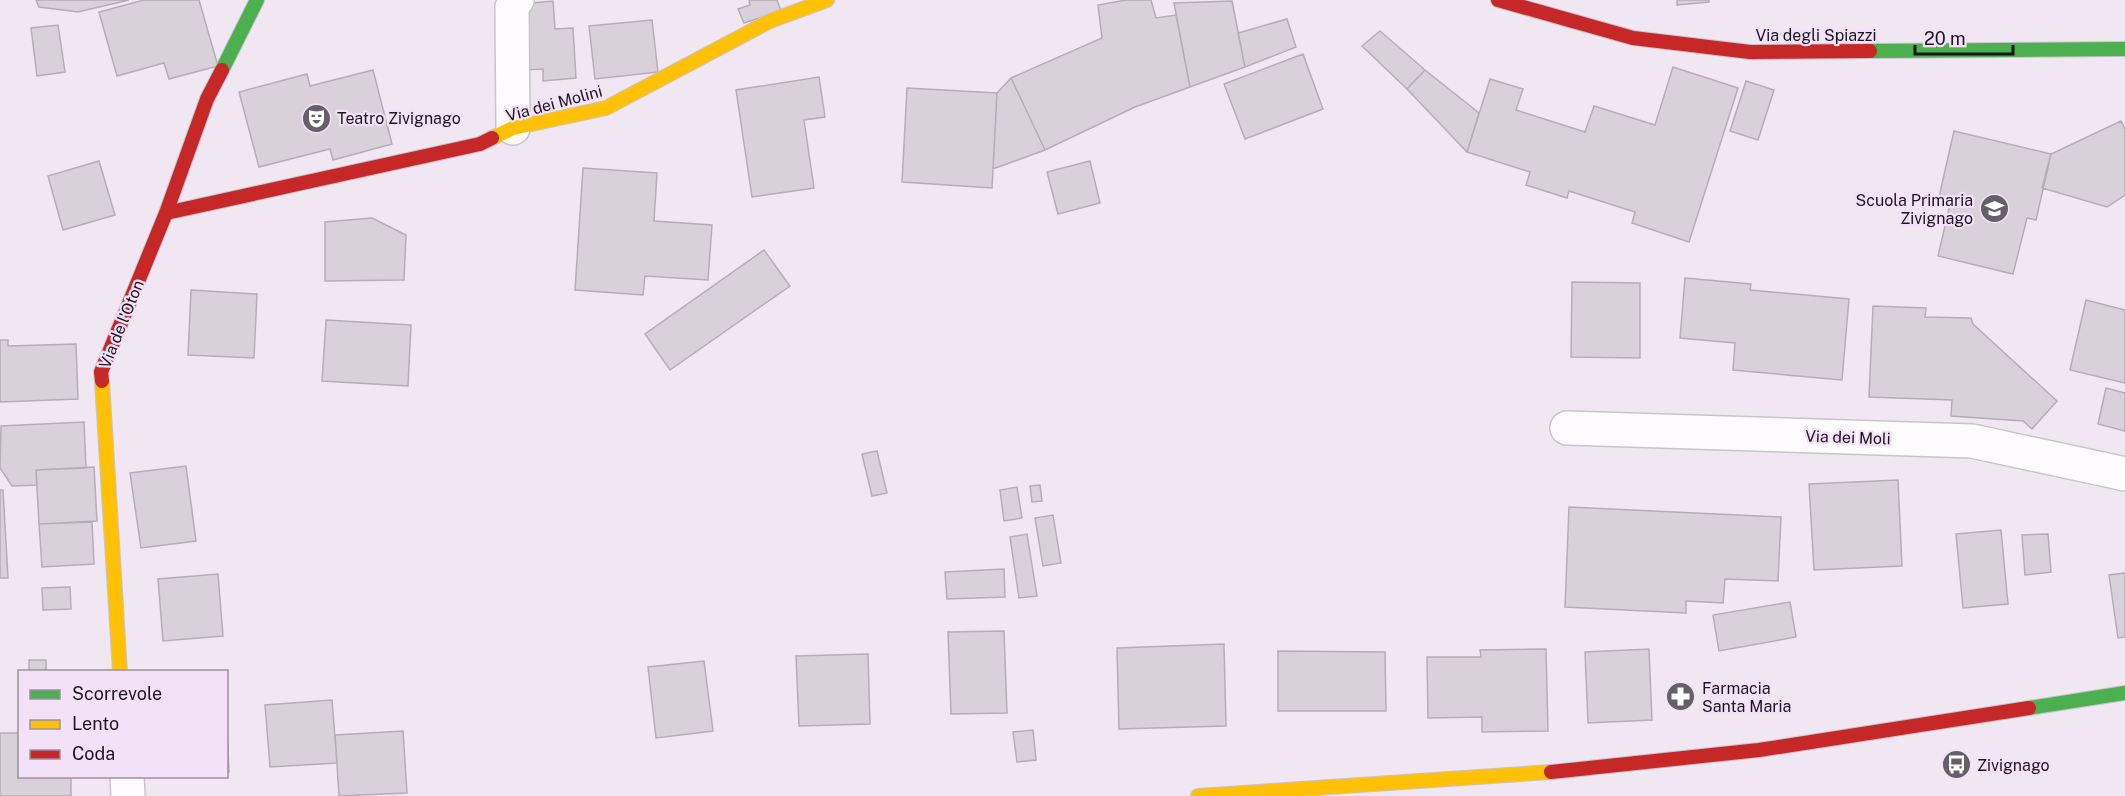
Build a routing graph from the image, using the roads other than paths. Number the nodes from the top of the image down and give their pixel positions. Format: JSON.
{"nodes":[{"id":1,"x":257,"y":0,"type":"edge"},
{"id":2,"x":517,"y":0,"type":"edge"},
{"id":3,"x":827,"y":0,"type":"edge"},
{"id":4,"x":1498,"y":0,"type":"edge"},
{"id":5,"x":1511,"y":2,"type":"edge"},
{"id":6,"x":2125,"y":49,"type":"edge"},
{"id":7,"x":513,"y":128,"type":"junction"},
{"id":8,"x":166,"y":213,"type":"junction"},
{"id":9,"x":1567,"y":428,"type":"dead end"},
{"id":10,"x":2125,"y":474,"type":"edge"},
{"id":11,"x":120,"y":670,"type":"edge"},
{"id":12,"x":2125,"y":693,"type":"edge"},
{"id":13,"x":127,"y":778,"type":"edge"},
{"id":14,"x":128,"y":796,"type":"edge"},
{"id":15,"x":1198,"y":796,"type":"edge"}],
"edges":[{"from":1,"to":8,"type":"street","name":"Via de l'Oton"},
{"from":2,"to":7,"type":"street"},
{"from":3,"to":7,"type":"street","name":"Via dei Molini"},
{"from":4,"to":5,"type":"street","name":"Via degli Spiazzi"},
{"from":5,"to":6,"type":"street","name":"Via degli Spiazzi"},
{"from":7,"to":8,"type":"street","name":"Via dei Molini"},
{"from":8,"to":11,"type":"street","name":"Via de l'Oton"},
{"from":9,"to":10,"type":"street","name":"Via dei Moli"},
{"from":12,"to":15,"type":"street"},
{"from":13,"to":14,"type":"street"}]}
